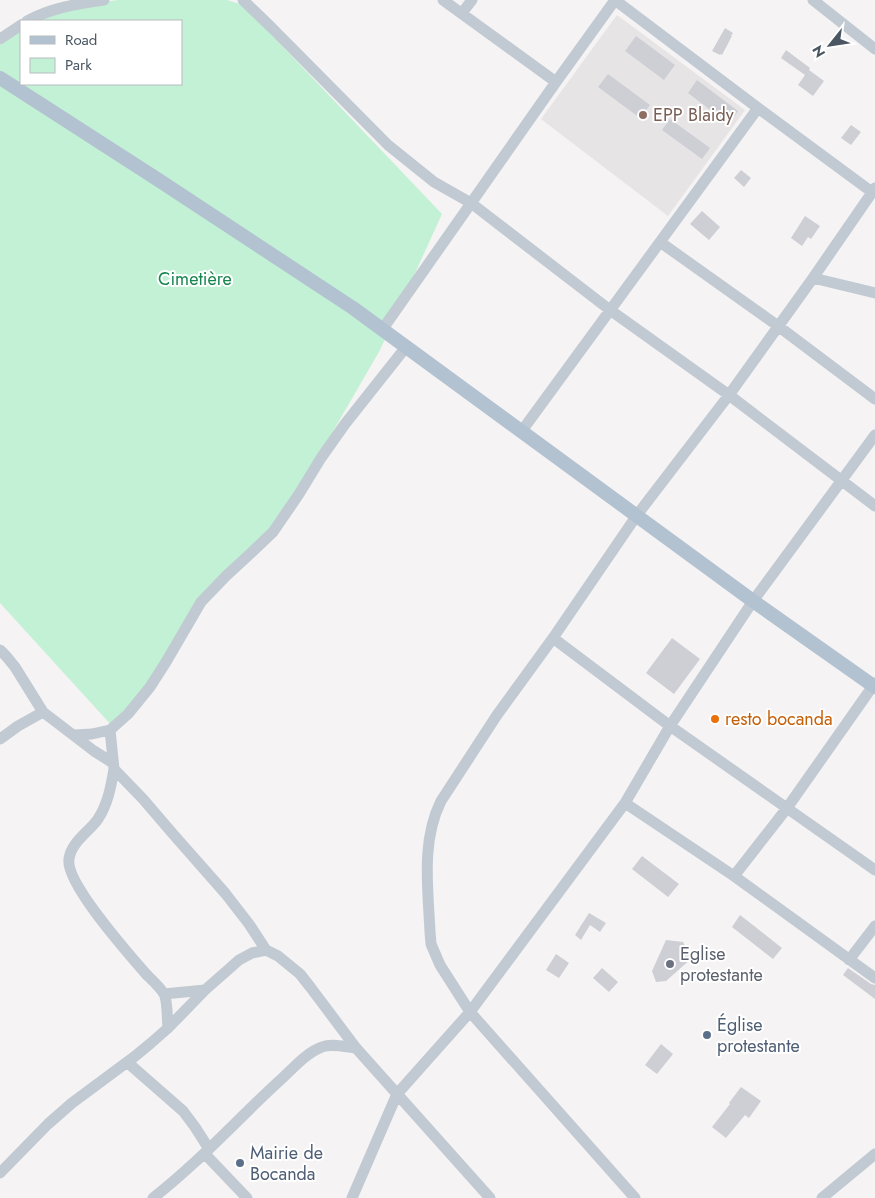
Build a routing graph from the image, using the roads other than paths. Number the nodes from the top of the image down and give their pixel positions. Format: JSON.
{"nodes":[{"id":1,"x":104,"y":0,"type":"edge"},
{"id":2,"x":243,"y":0,"type":"edge"},
{"id":3,"x":443,"y":0,"type":"edge"},
{"id":4,"x":472,"y":0,"type":"edge"},
{"id":5,"x":615,"y":0,"type":"edge"},
{"id":6,"x":813,"y":0,"type":"edge"},
{"id":7,"x":462,"y":13,"type":"junction"},
{"id":8,"x":29,"y":20,"type":"edge"},
{"id":9,"x":20,"y":26,"type":"edge"},
{"id":10,"x":0,"y":39,"type":"edge"},
{"id":11,"x":875,"y":49,"type":"edge"},
{"id":12,"x":0,"y":78,"type":"edge"},
{"id":13,"x":556,"y":82,"type":"junction"},
{"id":14,"x":758,"y":108,"type":"junction"},
{"id":15,"x":874,"y":190,"type":"edge"},
{"id":16,"x":471,"y":203,"type":"junction"},
{"id":17,"x":660,"y":242,"type":"junction"},
{"id":18,"x":812,"y":278,"type":"junction"},
{"id":19,"x":875,"y":293,"type":"edge"},
{"id":20,"x":610,"y":310,"type":"junction"},
{"id":21,"x":778,"y":326,"type":"junction"},
{"id":22,"x":382,"y":330,"type":"junction"},
{"id":23,"x":406,"y":347,"type":"junction"},
{"id":24,"x":729,"y":395,"type":"junction"},
{"id":25,"x":875,"y":399,"type":"edge"},
{"id":26,"x":521,"y":432,"type":"junction"},
{"id":27,"x":875,"y":435,"type":"edge"},
{"id":28,"x":842,"y":481,"type":"junction"},
{"id":29,"x":875,"y":506,"type":"edge"},
{"id":30,"x":636,"y":515,"type":"junction"},
{"id":31,"x":753,"y":601,"type":"junction"},
{"id":32,"x":553,"y":638,"type":"junction"},
{"id":33,"x":0,"y":650,"type":"edge"},
{"id":34,"x":874,"y":685,"type":"edge"},
{"id":35,"x":43,"y":712,"type":"junction"},
{"id":36,"x":670,"y":726,"type":"junction"},
{"id":37,"x":110,"y":730,"type":"junction"},
{"id":38,"x":74,"y":735,"type":"junction"},
{"id":39,"x":0,"y":739,"type":"edge"},
{"id":40,"x":114,"y":766,"type":"junction"},
{"id":41,"x":625,"y":803,"type":"junction"},
{"id":42,"x":786,"y":808,"type":"junction"},
{"id":43,"x":875,"y":870,"type":"edge"},
{"id":44,"x":734,"y":876,"type":"junction"},
{"id":45,"x":875,"y":926,"type":"edge"},
{"id":46,"x":266,"y":950,"type":"junction"},
{"id":47,"x":849,"y":960,"type":"junction"},
{"id":48,"x":875,"y":978,"type":"edge"},
{"id":49,"x":205,"y":990,"type":"junction"},
{"id":50,"x":164,"y":994,"type":"junction"},
{"id":51,"x":470,"y":1012,"type":"junction"},
{"id":52,"x":168,"y":1028,"type":"junction"},
{"id":53,"x":356,"y":1048,"type":"junction"},
{"id":54,"x":127,"y":1062,"type":"junction"},
{"id":55,"x":398,"y":1094,"type":"junction"},
{"id":56,"x":207,"y":1152,"type":"junction"},
{"id":57,"x":875,"y":1154,"type":"edge"},
{"id":58,"x":2,"y":1168,"type":"edge"},
{"id":59,"x":153,"y":1198,"type":"edge"},
{"id":60,"x":247,"y":1198,"type":"edge"},
{"id":61,"x":352,"y":1198,"type":"edge"},
{"id":62,"x":490,"y":1198,"type":"edge"},
{"id":63,"x":635,"y":1198,"type":"edge"},
{"id":64,"x":822,"y":1198,"type":"edge"}],
"edges":[{"from":1,"to":8,"type":"street"},
{"from":2,"to":16,"type":"street"},
{"from":3,"to":7,"type":"street"},
{"from":4,"to":7,"type":"street"},
{"from":5,"to":13,"type":"street"},
{"from":5,"to":14,"type":"street"},
{"from":6,"to":11,"type":"street"},
{"from":7,"to":13,"type":"street"},
{"from":9,"to":10,"type":"street"},
{"from":12,"to":22,"type":"main road"},
{"from":13,"to":16,"type":"street"},
{"from":14,"to":15,"type":"street"},
{"from":14,"to":17,"type":"street"},
{"from":15,"to":18,"type":"street"},
{"from":16,"to":20,"type":"street"},
{"from":16,"to":22,"type":"street"},
{"from":17,"to":20,"type":"street"},
{"from":17,"to":21,"type":"street"},
{"from":18,"to":19,"type":"street"},
{"from":18,"to":21,"type":"street"},
{"from":20,"to":24,"type":"street"},
{"from":20,"to":26,"type":"street"},
{"from":21,"to":24,"type":"street"},
{"from":21,"to":25,"type":"street"},
{"from":22,"to":23,"type":"main road"},
{"from":23,"to":26,"type":"main road"},
{"from":23,"to":37,"type":"street"},
{"from":24,"to":28,"type":"street"},
{"from":24,"to":30,"type":"street"},
{"from":26,"to":30,"type":"main road"},
{"from":27,"to":28,"type":"street"},
{"from":28,"to":29,"type":"street"},
{"from":28,"to":31,"type":"street"},
{"from":30,"to":31,"type":"main road"},
{"from":30,"to":32,"type":"street"},
{"from":31,"to":34,"type":"main road"},
{"from":31,"to":36,"type":"street"},
{"from":32,"to":36,"type":"street"},
{"from":32,"to":51,"type":"street"},
{"from":33,"to":35,"type":"street"},
{"from":34,"to":42,"type":"street"},
{"from":35,"to":38,"type":"street"},
{"from":35,"to":39,"type":"street"},
{"from":36,"to":41,"type":"street"},
{"from":36,"to":42,"type":"street"},
{"from":37,"to":38,"type":"street"},
{"from":37,"to":40,"type":"street"},
{"from":38,"to":40,"type":"street"},
{"from":40,"to":46,"type":"street"},
{"from":40,"to":50,"type":"street"},
{"from":41,"to":44,"type":"street"},
{"from":41,"to":51,"type":"street"},
{"from":42,"to":43,"type":"street"},
{"from":42,"to":44,"type":"street"},
{"from":44,"to":47,"type":"street"},
{"from":45,"to":47,"type":"street"},
{"from":46,"to":49,"type":"street"},
{"from":46,"to":53,"type":"street"},
{"from":47,"to":48,"type":"street"},
{"from":49,"to":50,"type":"street"},
{"from":49,"to":52,"type":"street"},
{"from":50,"to":52,"type":"street"},
{"from":51,"to":55,"type":"street"},
{"from":51,"to":63,"type":"street"},
{"from":52,"to":54,"type":"street"},
{"from":53,"to":55,"type":"street"},
{"from":53,"to":56,"type":"street"},
{"from":54,"to":56,"type":"street"},
{"from":54,"to":58,"type":"street"},
{"from":55,"to":61,"type":"street"},
{"from":55,"to":62,"type":"street"},
{"from":56,"to":59,"type":"street"},
{"from":56,"to":60,"type":"street"},
{"from":57,"to":64,"type":"street"}]}
